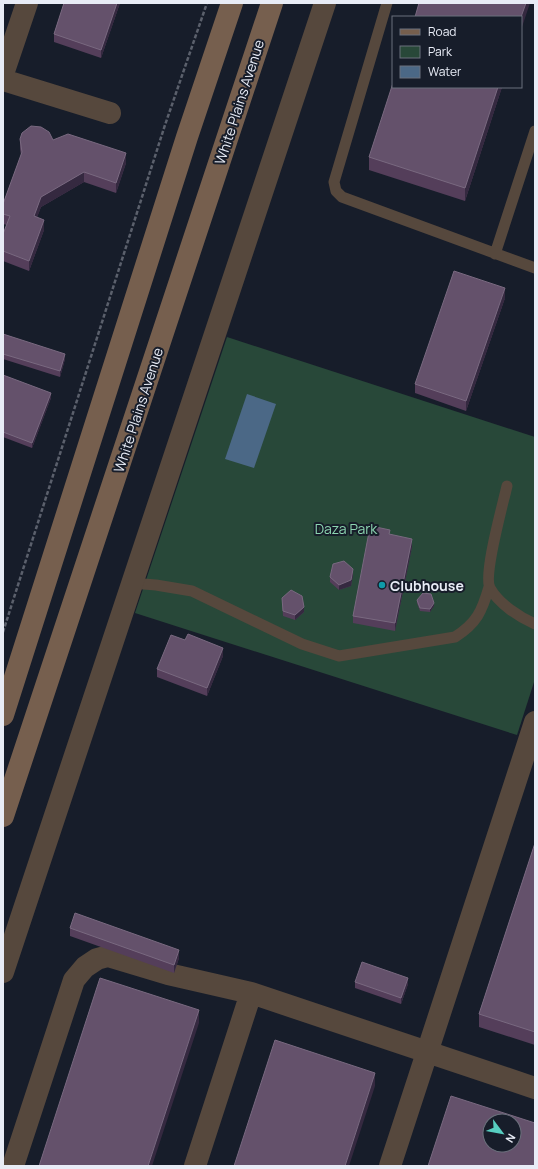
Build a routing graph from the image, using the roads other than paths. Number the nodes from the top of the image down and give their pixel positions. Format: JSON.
{"nodes":[{"id":1,"x":27,"y":3,"type":"edge"},
{"id":2,"x":232,"y":3,"type":"edge"},
{"id":3,"x":272,"y":3,"type":"edge"},
{"id":4,"x":325,"y":3,"type":"edge"},
{"id":5,"x":387,"y":3,"type":"edge"},
{"id":6,"x":3,"y":74,"type":"edge"},
{"id":7,"x":3,"y":80,"type":"edge"},
{"id":8,"x":110,"y":113,"type":"dead end"},
{"id":9,"x":535,"y":131,"type":"edge"},
{"id":10,"x":495,"y":254,"type":"junction"},
{"id":11,"x":535,"y":268,"type":"edge"},
{"id":12,"x":507,"y":486,"type":"dead end"},
{"id":13,"x":131,"y":583,"type":"junction"},
{"id":14,"x":489,"y":588,"type":"junction"},
{"id":15,"x":535,"y":624,"type":"edge"},
{"id":16,"x":20,"y":665,"type":"junction"},
{"id":17,"x":50,"y":675,"type":"junction"},
{"id":18,"x":3,"y":715,"type":"edge"},
{"id":19,"x":535,"y":722,"type":"edge"},
{"id":20,"x":3,"y":816,"type":"edge"},
{"id":21,"x":3,"y":972,"type":"edge"},
{"id":22,"x":251,"y":993,"type":"junction"},
{"id":23,"x":426,"y":1051,"type":"junction"},
{"id":24,"x":535,"y":1088,"type":"edge"},
{"id":25,"x":12,"y":1166,"type":"edge"},
{"id":26,"x":195,"y":1166,"type":"edge"},
{"id":27,"x":390,"y":1166,"type":"edge"}],
"edges":[{"from":1,"to":6,"type":"street"},
{"from":2,"to":16,"type":"street"},
{"from":3,"to":17,"type":"street","name":"White Plains Avenue"},
{"from":4,"to":13,"type":"street"},
{"from":5,"to":10,"type":"lane"},
{"from":7,"to":8,"type":"street"},
{"from":9,"to":10,"type":"lane"},
{"from":10,"to":11,"type":"lane"},
{"from":12,"to":14,"type":"lane"},
{"from":13,"to":14,"type":"lane"},
{"from":13,"to":21,"type":"street"},
{"from":14,"to":15,"type":"lane"},
{"from":16,"to":17,"type":"street"},
{"from":16,"to":18,"type":"street"},
{"from":17,"to":20,"type":"street","name":"White Plains Avenue"},
{"from":19,"to":23,"type":"street"},
{"from":22,"to":23,"type":"street"},
{"from":22,"to":25,"type":"street"},
{"from":22,"to":26,"type":"street"},
{"from":23,"to":24,"type":"street"},
{"from":23,"to":27,"type":"street"}]}
